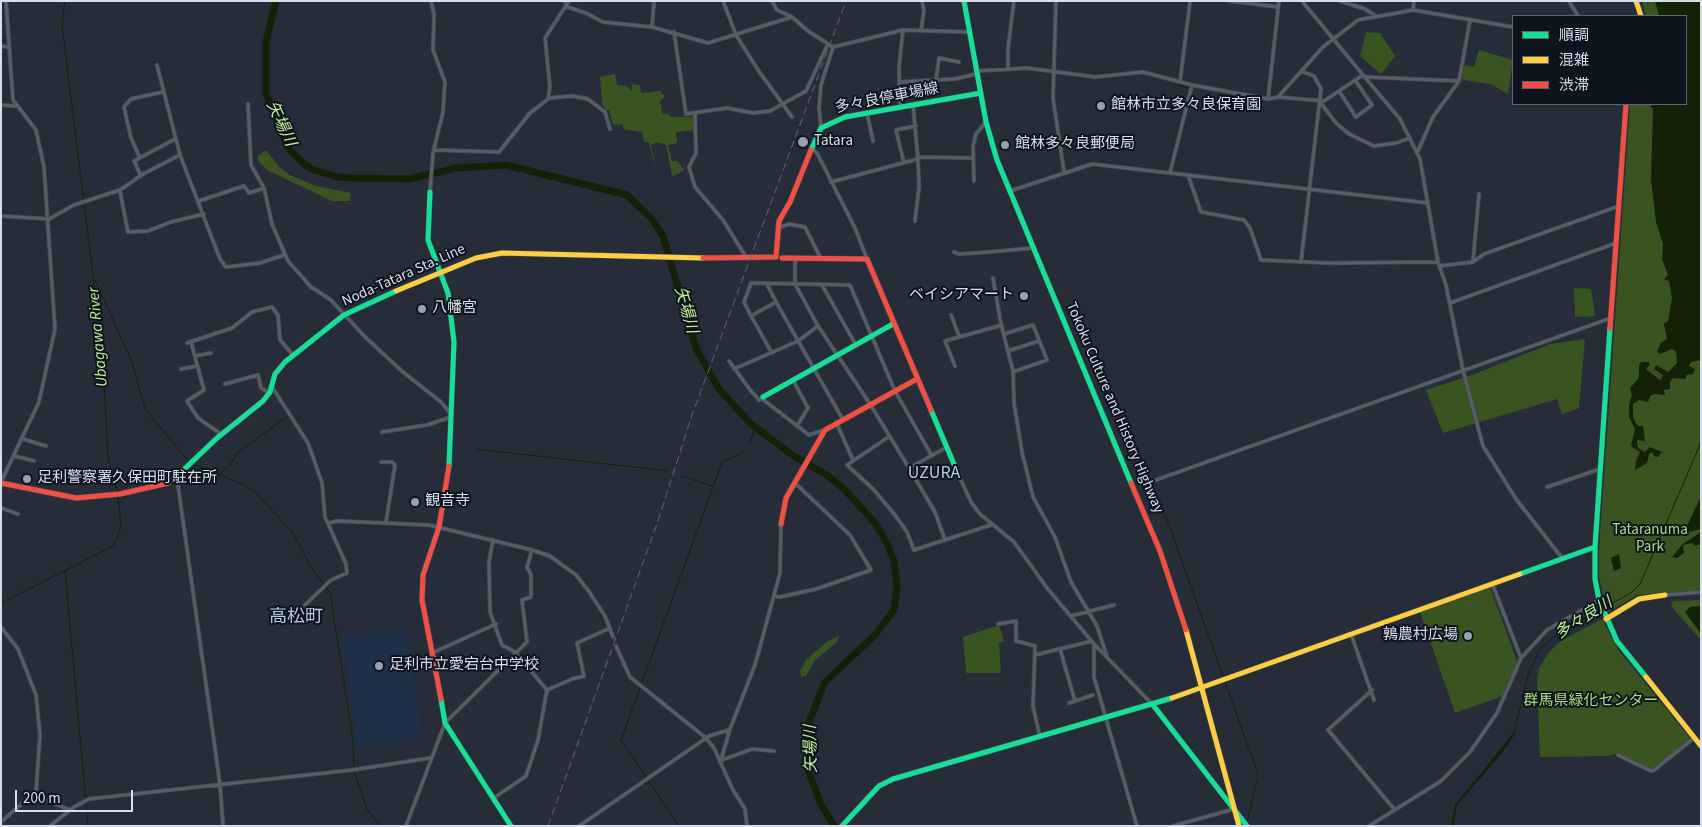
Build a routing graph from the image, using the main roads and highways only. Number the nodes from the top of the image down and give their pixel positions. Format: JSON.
{"nodes":[{"id":1,"x":964,"y":1,"type":"edge"},
{"id":2,"x":1636,"y":1,"type":"edge"},
{"id":3,"x":1641,"y":15,"type":"edge"},
{"id":4,"x":981,"y":94,"type":"junction"},
{"id":5,"x":1626,"y":105,"type":"edge"},
{"id":6,"x":430,"y":192,"type":"road end"},
{"id":7,"x":777,"y":228,"type":"joint"},
{"id":8,"x":782,"y":258,"type":"dead end"},
{"id":9,"x":441,"y":272,"type":"junction"},
{"id":10,"x":894,"y":324,"type":"junction"},
{"id":11,"x":917,"y":379,"type":"junction"},
{"id":12,"x":762,"y":398,"type":"road end"},
{"id":13,"x":959,"y":476,"type":"road end"},
{"id":14,"x":1,"y":482,"type":"edge"},
{"id":15,"x":781,"y":524,"type":"road end"},
{"id":16,"x":1595,"y":547,"type":"junction"},
{"id":17,"x":1665,"y":595,"type":"road end"},
{"id":18,"x":1605,"y":616,"type":"junction"},
{"id":19,"x":1202,"y":688,"type":"junction"},
{"id":20,"x":1153,"y":705,"type":"junction"},
{"id":21,"x":1701,"y":746,"type":"edge"},
{"id":22,"x":1234,"y":809,"type":"junction"},
{"id":23,"x":511,"y":826,"type":"edge"},
{"id":24,"x":842,"y":826,"type":"edge"},
{"id":25,"x":1238,"y":826,"type":"edge"},
{"id":26,"x":1246,"y":826,"type":"edge"}],
"edges":[{"from":1,"to":4,"type":"main road","name":"Tokoku Culture and History Highway"},
{"from":2,"to":3,"type":"main road"},
{"from":4,"to":7,"type":"main road","name":"多々良停車場線"},
{"from":4,"to":19,"type":"main road","name":"Tokoku Culture and History Highway"},
{"from":5,"to":16,"type":"main road"},
{"from":6,"to":9,"type":"main road"},
{"from":7,"to":9,"type":"main road","name":"Noda-Tatara Sta. Line"},
{"from":8,"to":10,"type":"main road"},
{"from":9,"to":14,"type":"main road","name":"Noda-Tatara Sta. Line"},
{"from":9,"to":23,"type":"main road"},
{"from":10,"to":11,"type":"main road"},
{"from":10,"to":12,"type":"main road"},
{"from":11,"to":13,"type":"main road"},
{"from":11,"to":15,"type":"main road"},
{"from":16,"to":18,"type":"main road"},
{"from":16,"to":19,"type":"main road"},
{"from":17,"to":18,"type":"main road"},
{"from":18,"to":21,"type":"main road"},
{"from":19,"to":20,"type":"main road"},
{"from":19,"to":22,"type":"main road","name":"Tokoku Culture and History Highway"},
{"from":20,"to":22,"type":"main road"},
{"from":20,"to":24,"type":"main road"},
{"from":22,"to":25,"type":"main road","name":"Tokoku Culture and History Highway"},
{"from":22,"to":26,"type":"main road"}]}
